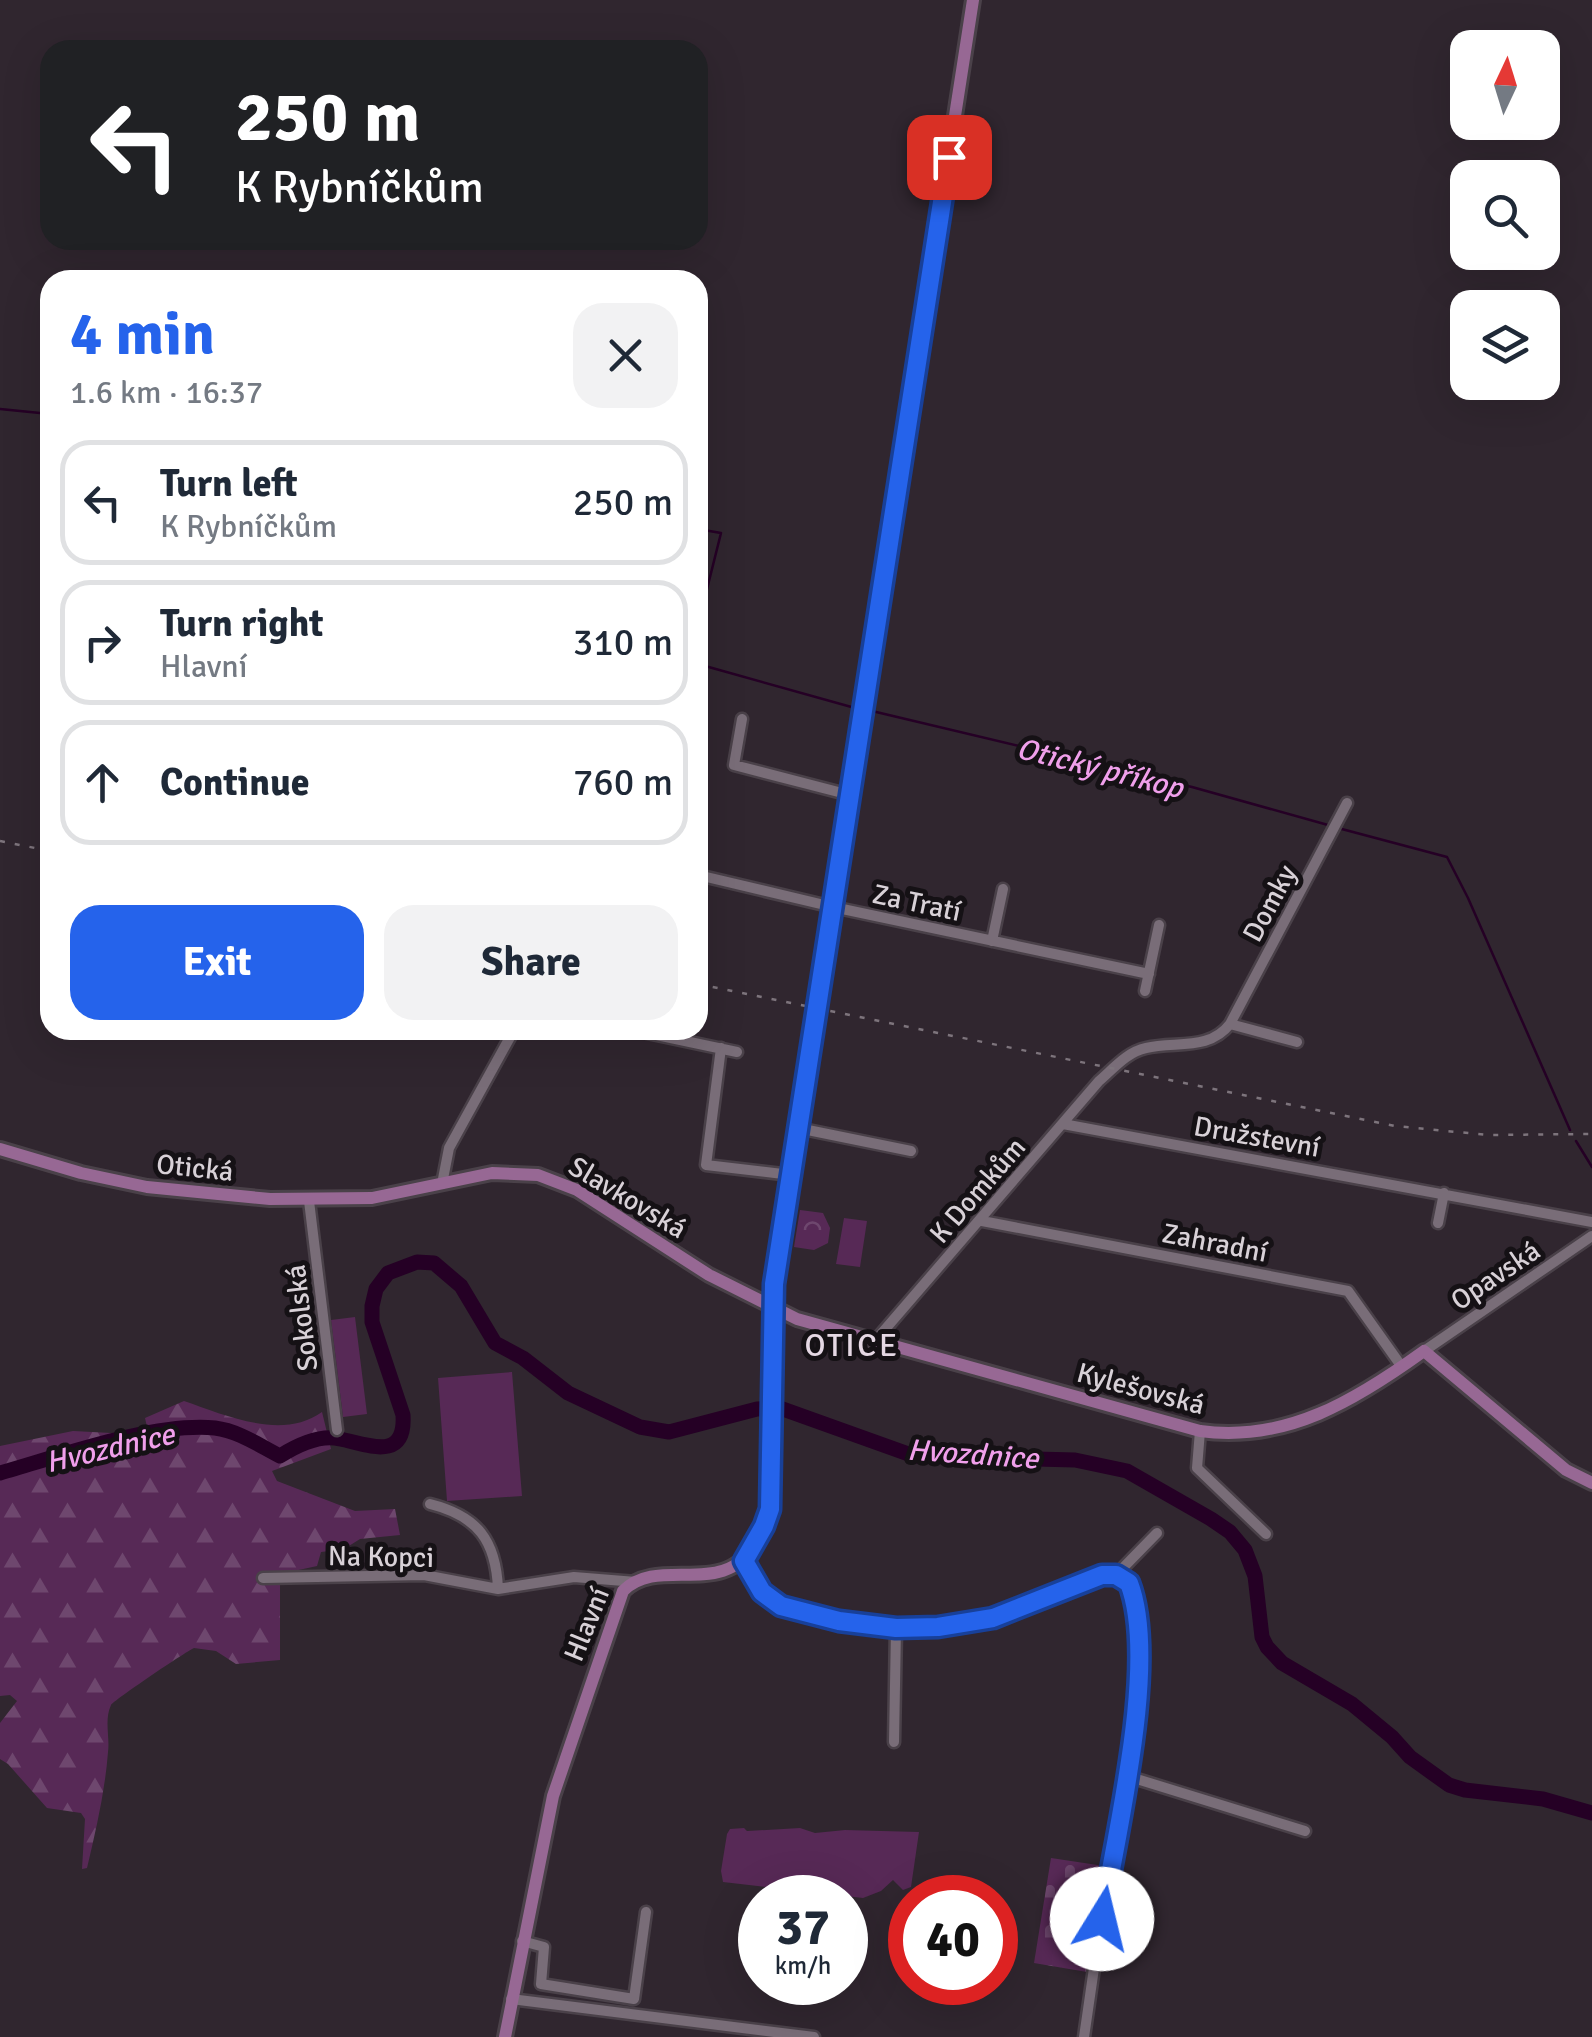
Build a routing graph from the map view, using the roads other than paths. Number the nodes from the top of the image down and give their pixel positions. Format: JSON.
{"nodes":[{"id":1,"x":973,"y":0,"type":"edge"},
{"id":2,"x":742,"y":719,"type":"dead end"},
{"id":3,"x":850,"y":794,"type":"junction"},
{"id":4,"x":1347,"y":803,"type":"dead end"},
{"id":5,"x":708,"y":876,"type":"edge"},
{"id":6,"x":1002,"y":889,"type":"dead end"},
{"id":7,"x":833,"y":907,"type":"junction"},
{"id":8,"x":1159,"y":925,"type":"dead end"},
{"id":9,"x":992,"y":940,"type":"junction"},
{"id":10,"x":1149,"y":974,"type":"junction"},
{"id":11,"x":1145,"y":990,"type":"dead end"},
{"id":12,"x":1230,"y":1024,"type":"junction"},
{"id":13,"x":508,"y":1040,"type":"edge"},
{"id":14,"x":681,"y":1040,"type":"edge"},
{"id":15,"x":1297,"y":1042,"type":"dead end"},
{"id":16,"x":720,"y":1048,"type":"junction"},
{"id":17,"x":737,"y":1052,"type":"dead end"},
{"id":18,"x":1063,"y":1124,"type":"junction"},
{"id":19,"x":798,"y":1128,"type":"junction"},
{"id":20,"x":0,"y":1149,"type":"edge"},
{"id":21,"x":911,"y":1151,"type":"dead end"},
{"id":22,"x":792,"y":1175,"type":"junction"},
{"id":23,"x":442,"y":1184,"type":"junction"},
{"id":24,"x":1444,"y":1192,"type":"junction"},
{"id":25,"x":390,"y":1196,"type":"joint"},
{"id":26,"x":309,"y":1201,"type":"junction"},
{"id":27,"x":982,"y":1221,"type":"junction"},
{"id":28,"x":1592,"y":1222,"type":"edge"},
{"id":29,"x":1438,"y":1223,"type":"dead end"},
{"id":30,"x":1592,"y":1236,"type":"edge"},
{"id":31,"x":771,"y":1308,"type":"junction"},
{"id":32,"x":876,"y":1341,"type":"junction"},
{"id":33,"x":1424,"y":1351,"type":"junction"},
{"id":34,"x":1402,"y":1366,"type":"junction"},
{"id":35,"x":337,"y":1430,"type":"dead end"},
{"id":36,"x":1200,"y":1431,"type":"junction"},
{"id":37,"x":1592,"y":1482,"type":"edge"},
{"id":38,"x":430,"y":1504,"type":"dead end"},
{"id":39,"x":1157,"y":1533,"type":"dead end"},
{"id":40,"x":1266,"y":1534,"type":"dead end"},
{"id":41,"x":744,"y":1561,"type":"junction"},
{"id":42,"x":1116,"y":1575,"type":"junction"},
{"id":43,"x":263,"y":1578,"type":"dead end"},
{"id":44,"x":636,"y":1582,"type":"junction"},
{"id":45,"x":498,"y":1589,"type":"junction"},
{"id":46,"x":896,"y":1628,"type":"junction"},
{"id":47,"x":894,"y":1742,"type":"dead end"},
{"id":48,"x":1128,"y":1776,"type":"junction"},
{"id":49,"x":1305,"y":1831,"type":"dead end"},
{"id":50,"x":646,"y":1912,"type":"dead end"},
{"id":51,"x":522,"y":1942,"type":"junction"},
{"id":52,"x":510,"y":1999,"type":"junction"},
{"id":53,"x":504,"y":2037,"type":"edge"},
{"id":54,"x":814,"y":2037,"type":"edge"},
{"id":55,"x":1084,"y":2037,"type":"edge"}],
"edges":[{"from":1,"to":3,"type":"main road"},
{"from":2,"to":3,"type":"street"},
{"from":3,"to":7,"type":"main road"},
{"from":4,"to":12,"type":"street","name":"Domky"},
{"from":5,"to":7,"type":"street","name":"Za Tratí"},
{"from":6,"to":9,"type":"street","name":"Za Tratí"},
{"from":7,"to":9,"type":"street","name":"Za Tratí"},
{"from":7,"to":19,"type":"main road"},
{"from":8,"to":10,"type":"street"},
{"from":9,"to":10,"type":"street","name":"Za Tratí"},
{"from":10,"to":11,"type":"street"},
{"from":12,"to":15,"type":"street"},
{"from":12,"to":18,"type":"street","name":"K Domkům"},
{"from":13,"to":23,"type":"street"},
{"from":14,"to":16,"type":"street"},
{"from":16,"to":17,"type":"street"},
{"from":16,"to":22,"type":"street"},
{"from":18,"to":24,"type":"street","name":"Družstevní"},
{"from":18,"to":27,"type":"street","name":"K Domkům"},
{"from":19,"to":21,"type":"street"},
{"from":19,"to":22,"type":"main road"},
{"from":20,"to":26,"type":"main road","name":"Otická"},
{"from":22,"to":31,"type":"main road"},
{"from":23,"to":25,"type":"main road","name":"Slavkovská"},
{"from":23,"to":31,"type":"main road","name":"Slavkovská"},
{"from":24,"to":28,"type":"street","name":"Družstevní"},
{"from":24,"to":29,"type":"street"},
{"from":25,"to":26,"type":"main road","name":"Otická"},
{"from":26,"to":35,"type":"street","name":"Sokolská"},
{"from":27,"to":32,"type":"street","name":"K Domkům"},
{"from":27,"to":34,"type":"street","name":"Zahradní"},
{"from":30,"to":33,"type":"street","name":"Opavská"},
{"from":31,"to":32,"type":"main road","name":"Kylešovská"},
{"from":31,"to":41,"type":"main road"},
{"from":32,"to":36,"type":"main road","name":"Kylešovská"},
{"from":33,"to":34,"type":"main road","name":"Kylešovská"},
{"from":33,"to":37,"type":"main road"},
{"from":34,"to":36,"type":"main road","name":"Kylešovská"},
{"from":36,"to":40,"type":"street"},
{"from":38,"to":45,"type":"street","name":"Na Kopci"},
{"from":39,"to":42,"type":"street"},
{"from":41,"to":44,"type":"main road","name":"Hlavní"},
{"from":41,"to":46,"type":"street"},
{"from":42,"to":46,"type":"street"},
{"from":42,"to":48,"type":"street"},
{"from":43,"to":45,"type":"street","name":"Na Kopci"},
{"from":44,"to":45,"type":"street","name":"Na Kopci"},
{"from":44,"to":51,"type":"main road","name":"Hlavní"},
{"from":46,"to":47,"type":"street"},
{"from":48,"to":49,"type":"street"},
{"from":48,"to":55,"type":"street"},
{"from":50,"to":51,"type":"street"},
{"from":51,"to":52,"type":"main road","name":"Hlavní"},
{"from":52,"to":53,"type":"main road","name":"Hlavní"},
{"from":52,"to":54,"type":"street"}]}
